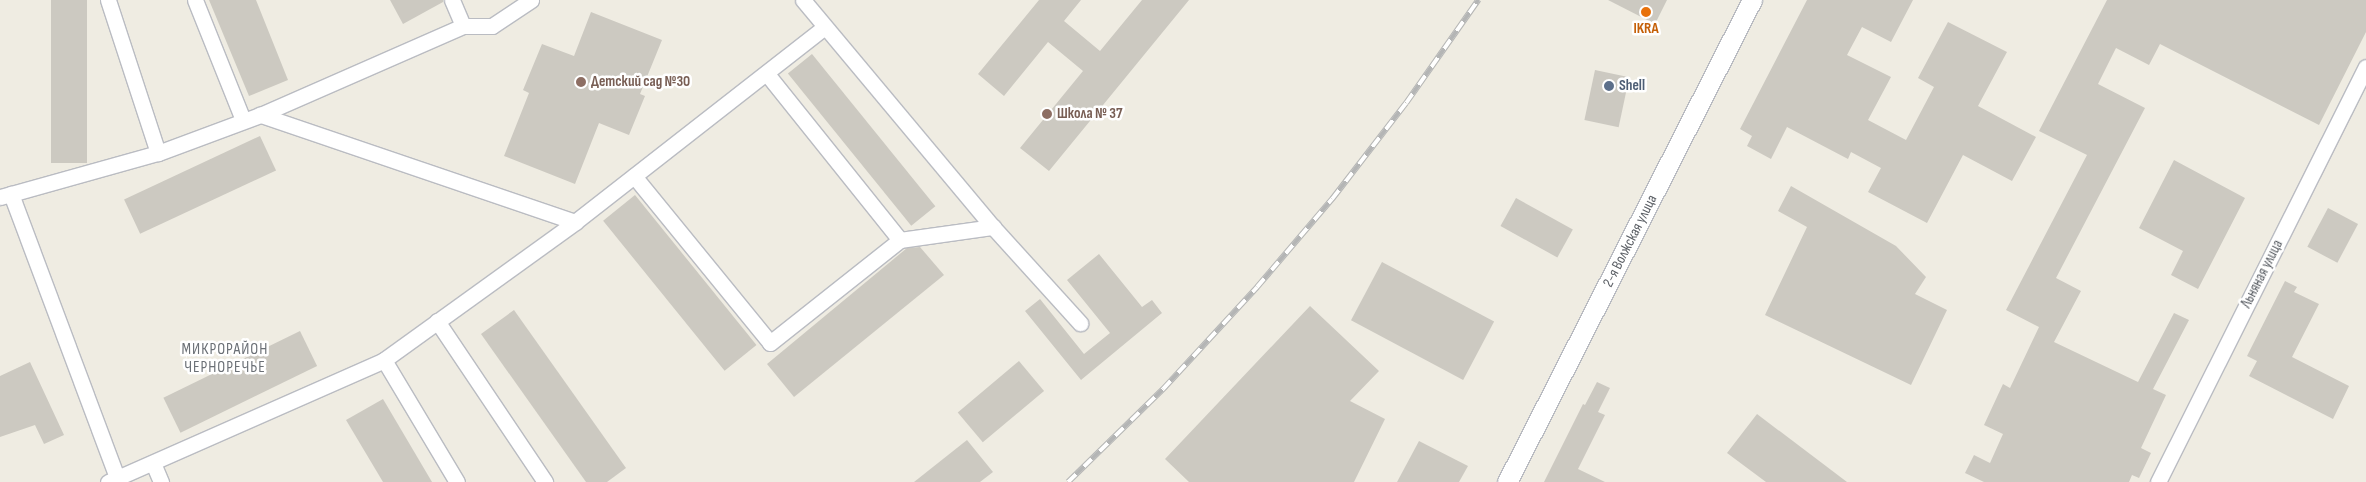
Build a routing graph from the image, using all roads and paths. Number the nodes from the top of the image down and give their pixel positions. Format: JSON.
{"nodes":[{"id":1,"x":108,"y":0,"type":"edge"},
{"id":2,"x":195,"y":0,"type":"edge"},
{"id":3,"x":452,"y":0,"type":"edge"},
{"id":4,"x":531,"y":0,"type":"edge"},
{"id":5,"x":803,"y":0,"type":"edge"},
{"id":6,"x":1752,"y":0,"type":"edge"},
{"id":7,"x":463,"y":26,"type":"junction"},
{"id":8,"x":825,"y":27,"type":"junction"},
{"id":9,"x":2366,"y":67,"type":"edge"},
{"id":10,"x":766,"y":73,"type":"junction"},
{"id":11,"x":260,"y":115,"type":"junction"},
{"id":12,"x":243,"y":120,"type":"junction"},
{"id":13,"x":158,"y":153,"type":"junction"},
{"id":14,"x":634,"y":176,"type":"junction"},
{"id":15,"x":6,"y":195,"type":"edge"},
{"id":16,"x":575,"y":222,"type":"junction"},
{"id":17,"x":994,"y":227,"type":"junction"},
{"id":18,"x":900,"y":240,"type":"junction"},
{"id":19,"x":437,"y":321,"type":"junction"},
{"id":20,"x":1080,"y":322,"type":"dead end"},
{"id":21,"x":384,"y":360,"type":"junction"},
{"id":22,"x":152,"y":463,"type":"junction"},
{"id":23,"x":113,"y":480,"type":"edge"},
{"id":24,"x":161,"y":482,"type":"edge"},
{"id":25,"x":457,"y":482,"type":"edge"},
{"id":26,"x":546,"y":482,"type":"edge"},
{"id":27,"x":1507,"y":482,"type":"edge"},
{"id":28,"x":2158,"y":482,"type":"edge"}],
"edges":[{"from":1,"to":13,"type":"street"},
{"from":2,"to":12,"type":"street"},
{"from":3,"to":7,"type":"street"},
{"from":4,"to":7,"type":"street"},
{"from":5,"to":8,"type":"street"},
{"from":6,"to":27,"type":"street","name":"2-я Волжская улица"},
{"from":7,"to":11,"type":"street"},
{"from":8,"to":10,"type":"street"},
{"from":8,"to":17,"type":"street"},
{"from":9,"to":28,"type":"street","name":"Льняная улица"},
{"from":10,"to":14,"type":"street"},
{"from":10,"to":18,"type":"street"},
{"from":11,"to":12,"type":"street"},
{"from":11,"to":16,"type":"street"},
{"from":12,"to":13,"type":"street"},
{"from":13,"to":15,"type":"street"},
{"from":14,"to":16,"type":"street"},
{"from":14,"to":18,"type":"street"},
{"from":15,"to":23,"type":"street"},
{"from":16,"to":19,"type":"street"},
{"from":17,"to":18,"type":"street"},
{"from":17,"to":20,"type":"street"},
{"from":19,"to":21,"type":"street"},
{"from":19,"to":26,"type":"street"},
{"from":21,"to":22,"type":"street"},
{"from":21,"to":25,"type":"street"},
{"from":22,"to":23,"type":"street"},
{"from":22,"to":24,"type":"street"}]}
